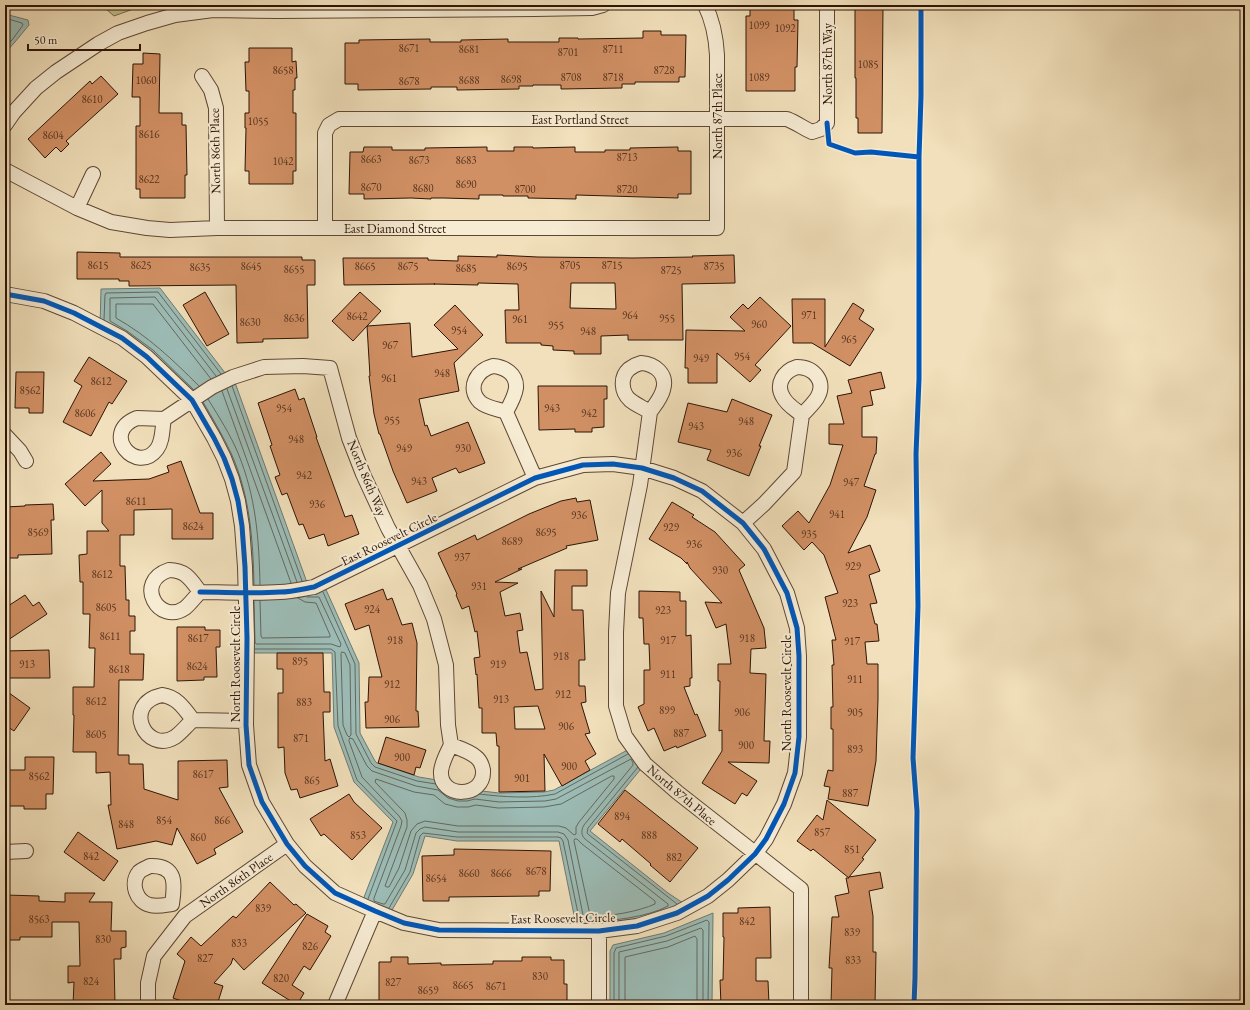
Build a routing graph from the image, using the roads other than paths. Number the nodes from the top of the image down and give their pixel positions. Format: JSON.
{"nodes":[{"id":1,"x":603,"y":5,"type":"edge"},
{"id":2,"x":705,"y":5,"type":"edge"},
{"id":3,"x":827,"y":5,"type":"edge"},
{"id":4,"x":352,"y":7,"type":"edge"},
{"id":5,"x":536,"y":7,"type":"edge"},
{"id":6,"x":202,"y":76,"type":"dead end"},
{"id":7,"x":717,"y":118,"type":"junction"},
{"id":8,"x":827,"y":123,"type":"joint"},
{"id":9,"x":5,"y":125,"type":"edge"},
{"id":10,"x":5,"y":170,"type":"edge"},
{"id":11,"x":94,"y":174,"type":"dead end"},
{"id":12,"x":77,"y":208,"type":"junction"},
{"id":13,"x":217,"y":228,"type":"junction"},
{"id":14,"x":325,"y":228,"type":"junction"},
{"id":15,"x":717,"y":228,"type":"joint"},
{"id":16,"x":5,"y":294,"type":"edge"},
{"id":17,"x":192,"y":400,"type":"junction"},
{"id":18,"x":506,"y":412,"type":"dead end"},
{"id":19,"x":650,"y":412,"type":"dead end"},
{"id":20,"x":802,"y":415,"type":"dead end"},
{"id":21,"x":164,"y":419,"type":"dead end"},
{"id":22,"x":5,"y":435,"type":"edge"},
{"id":23,"x":26,"y":461,"type":"dead end"},
{"id":24,"x":642,"y":468,"type":"junction"},
{"id":25,"x":535,"y":478,"type":"junction"},
{"id":26,"x":743,"y":523,"type":"junction"},
{"id":27,"x":398,"y":546,"type":"junction"},
{"id":28,"x":200,"y":592,"type":"dead end"},
{"id":29,"x":245,"y":592,"type":"junction"},
{"id":30,"x":193,"y":720,"type":"dead end"},
{"id":31,"x":246,"y":721,"type":"junction"},
{"id":32,"x":451,"y":745,"type":"dead end"},
{"id":33,"x":287,"y":844,"type":"junction"},
{"id":34,"x":5,"y":852,"type":"edge"},
{"id":35,"x":26,"y":852,"type":"dead end"},
{"id":36,"x":755,"y":854,"type":"junction"},
{"id":37,"x":172,"y":904,"type":"dead end"},
{"id":38,"x":375,"y":911,"type":"junction"},
{"id":39,"x":185,"y":916,"type":"junction"},
{"id":40,"x":598,"y":931,"type":"junction"},
{"id":41,"x":148,"y":1005,"type":"edge"},
{"id":42,"x":335,"y":1005,"type":"edge"},
{"id":43,"x":599,"y":1005,"type":"edge"},
{"id":44,"x":801,"y":1005,"type":"edge"}],
"edges":[{"from":1,"to":5,"type":"street"},
{"from":2,"to":7,"type":"street","name":"North 87th Place"},
{"from":3,"to":8,"type":"street","name":"North 87th Way"},
{"from":4,"to":5,"type":"street"},
{"from":4,"to":9,"type":"street"},
{"from":6,"to":13,"type":"street","name":"North 86th Place"},
{"from":7,"to":8,"type":"street","name":"East Portland Street"},
{"from":7,"to":14,"type":"street","name":"East Portland Street"},
{"from":7,"to":15,"type":"street","name":"North 87th Place"},
{"from":10,"to":12,"type":"street","name":"East Diamond Street"},
{"from":11,"to":12,"type":"street"},
{"from":12,"to":13,"type":"street","name":"East Diamond Street"},
{"from":13,"to":14,"type":"street","name":"East Diamond Street"},
{"from":14,"to":15,"type":"street","name":"East Diamond Street"},
{"from":16,"to":17,"type":"street","name":"North Roosevelt Circle"},
{"from":17,"to":21,"type":"street"},
{"from":17,"to":27,"type":"street","name":"North 86th Way"},
{"from":17,"to":29,"type":"street","name":"North Roosevelt Circle"},
{"from":18,"to":25,"type":"street"},
{"from":19,"to":24,"type":"street","name":"North 87th Place"},
{"from":20,"to":26,"type":"street"},
{"from":22,"to":23,"type":"street"},
{"from":24,"to":25,"type":"street","name":"North Roosevelt Circle"},
{"from":24,"to":26,"type":"street","name":"North Roosevelt Circle"},
{"from":24,"to":36,"type":"street","name":"North 87th Place"},
{"from":25,"to":27,"type":"street","name":"East Roosevelt Circle"},
{"from":26,"to":36,"type":"street","name":"North Roosevelt Circle"},
{"from":27,"to":29,"type":"street","name":"East Roosevelt Circle"},
{"from":27,"to":32,"type":"street","name":"North 86th Way"},
{"from":28,"to":29,"type":"street","name":"East Roosevelt Circle"},
{"from":29,"to":31,"type":"street","name":"North Roosevelt Circle"},
{"from":30,"to":31,"type":"street"},
{"from":31,"to":33,"type":"street","name":"North Roosevelt Circle"},
{"from":33,"to":38,"type":"street","name":"North Roosevelt Circle"},
{"from":33,"to":39,"type":"street","name":"North 86th Place"},
{"from":34,"to":35,"type":"street"},
{"from":36,"to":40,"type":"street","name":"East Roosevelt Circle"},
{"from":36,"to":44,"type":"street","name":"North 87th Place"},
{"from":37,"to":39,"type":"street"},
{"from":38,"to":40,"type":"street","name":"East Roosevelt Circle"},
{"from":38,"to":42,"type":"street"},
{"from":39,"to":41,"type":"street","name":"North 86th Place"},
{"from":40,"to":43,"type":"street"}]}
